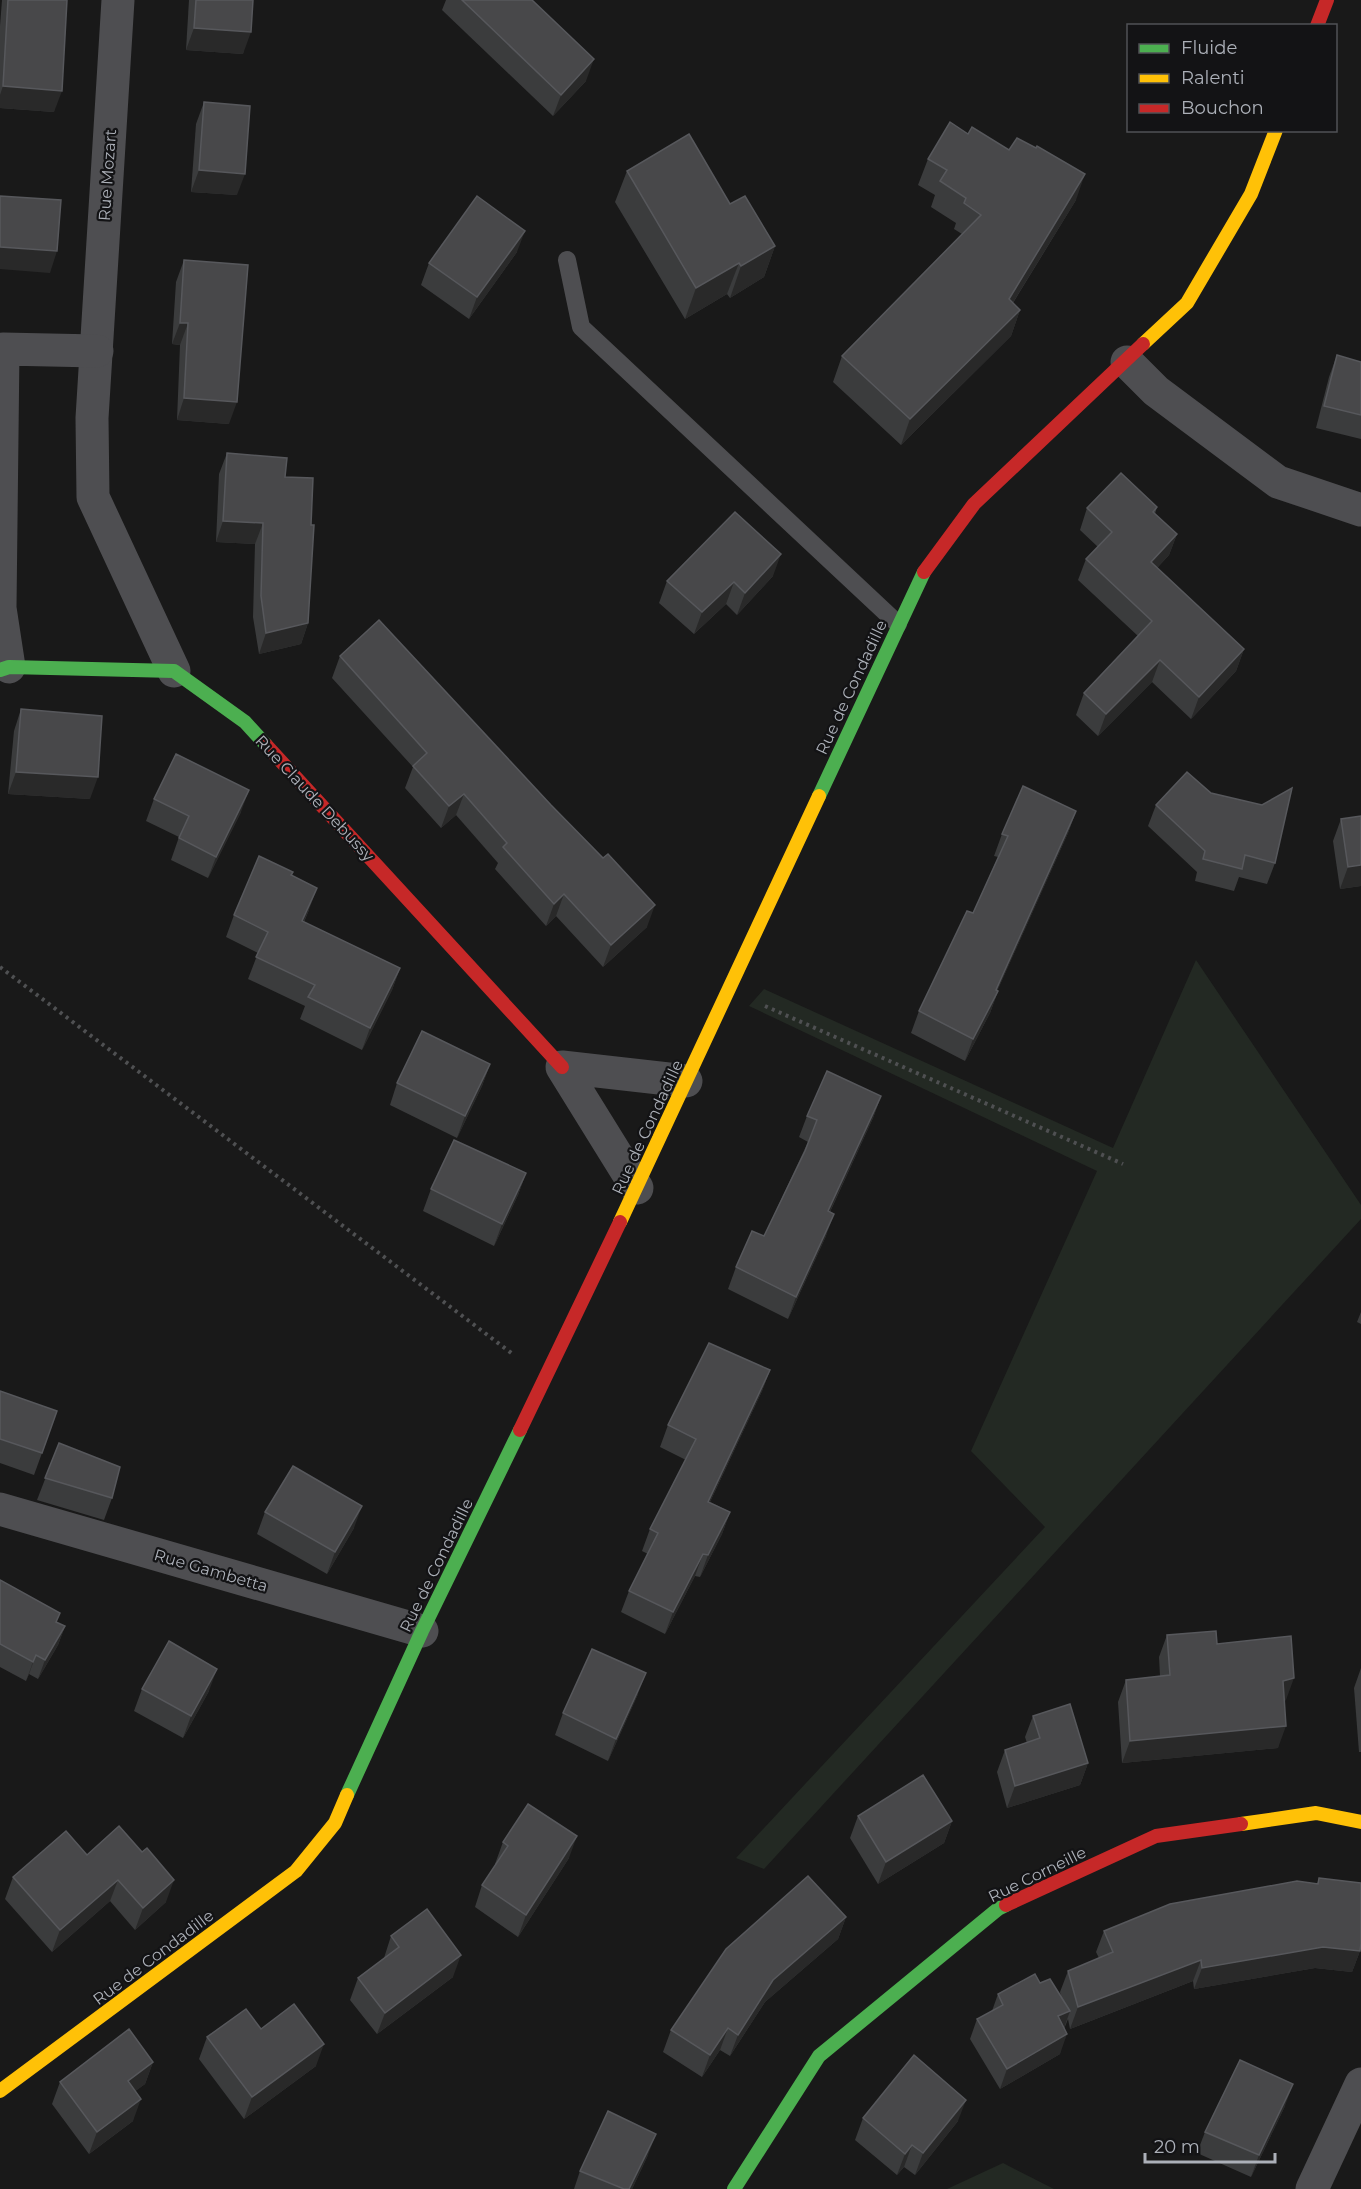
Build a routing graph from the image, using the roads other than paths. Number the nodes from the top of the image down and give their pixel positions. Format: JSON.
{"nodes":[{"id":1,"x":118,"y":0,"type":"edge"},
{"id":2,"x":1327,"y":0,"type":"edge"},
{"id":3,"x":1318,"y":24,"type":"edge"},
{"id":4,"x":1275,"y":132,"type":"edge"},
{"id":5,"x":567,"y":260,"type":"dead end"},
{"id":6,"x":2,"y":348,"type":"edge"},
{"id":7,"x":97,"y":351,"type":"junction"},
{"id":8,"x":1128,"y":362,"type":"junction"},
{"id":9,"x":1361,"y":510,"type":"edge"},
{"id":10,"x":898,"y":624,"type":"junction"},
{"id":11,"x":4,"y":668,"type":"edge"},
{"id":12,"x":174,"y":671,"type":"junction"},
{"id":13,"x":562,"y":1067,"type":"junction"},
{"id":14,"x":686,"y":1081,"type":"junction"},
{"id":15,"x":637,"y":1188,"type":"junction"},
{"id":16,"x":0,"y":1509,"type":"edge"},
{"id":17,"x":422,"y":1631,"type":"junction"},
{"id":18,"x":1361,"y":1822,"type":"edge"},
{"id":19,"x":1361,"y":2084,"type":"edge"},
{"id":20,"x":0,"y":2091,"type":"edge"},
{"id":21,"x":734,"y":2189,"type":"edge"},
{"id":22,"x":1312,"y":2189,"type":"edge"}],
"edges":[{"from":1,"to":7,"type":"street","name":"Rue Mozart"},
{"from":2,"to":3,"type":"street"},
{"from":4,"to":8,"type":"street","name":"Rue de Condadille"},
{"from":5,"to":10,"type":"lane"},
{"from":6,"to":7,"type":"street"},
{"from":6,"to":11,"type":"street"},
{"from":7,"to":12,"type":"street","name":"Rue Mozart"},
{"from":8,"to":9,"type":"street"},
{"from":8,"to":10,"type":"street","name":"Rue de Condadille"},
{"from":10,"to":14,"type":"street","name":"Rue de Condadille"},
{"from":11,"to":12,"type":"street"},
{"from":12,"to":13,"type":"street","name":"Rue Claude Debussy"},
{"from":13,"to":14,"type":"street"},
{"from":13,"to":15,"type":"street","name":"Rue Claude Debussy"},
{"from":14,"to":15,"type":"street","name":"Rue de Condadille"},
{"from":15,"to":17,"type":"street","name":"Rue de Condadille"},
{"from":16,"to":17,"type":"street","name":"Rue Gambetta"},
{"from":17,"to":20,"type":"street","name":"Rue de Condadille"},
{"from":18,"to":21,"type":"street","name":"Rue Corneille"},
{"from":19,"to":22,"type":"street"}]}
